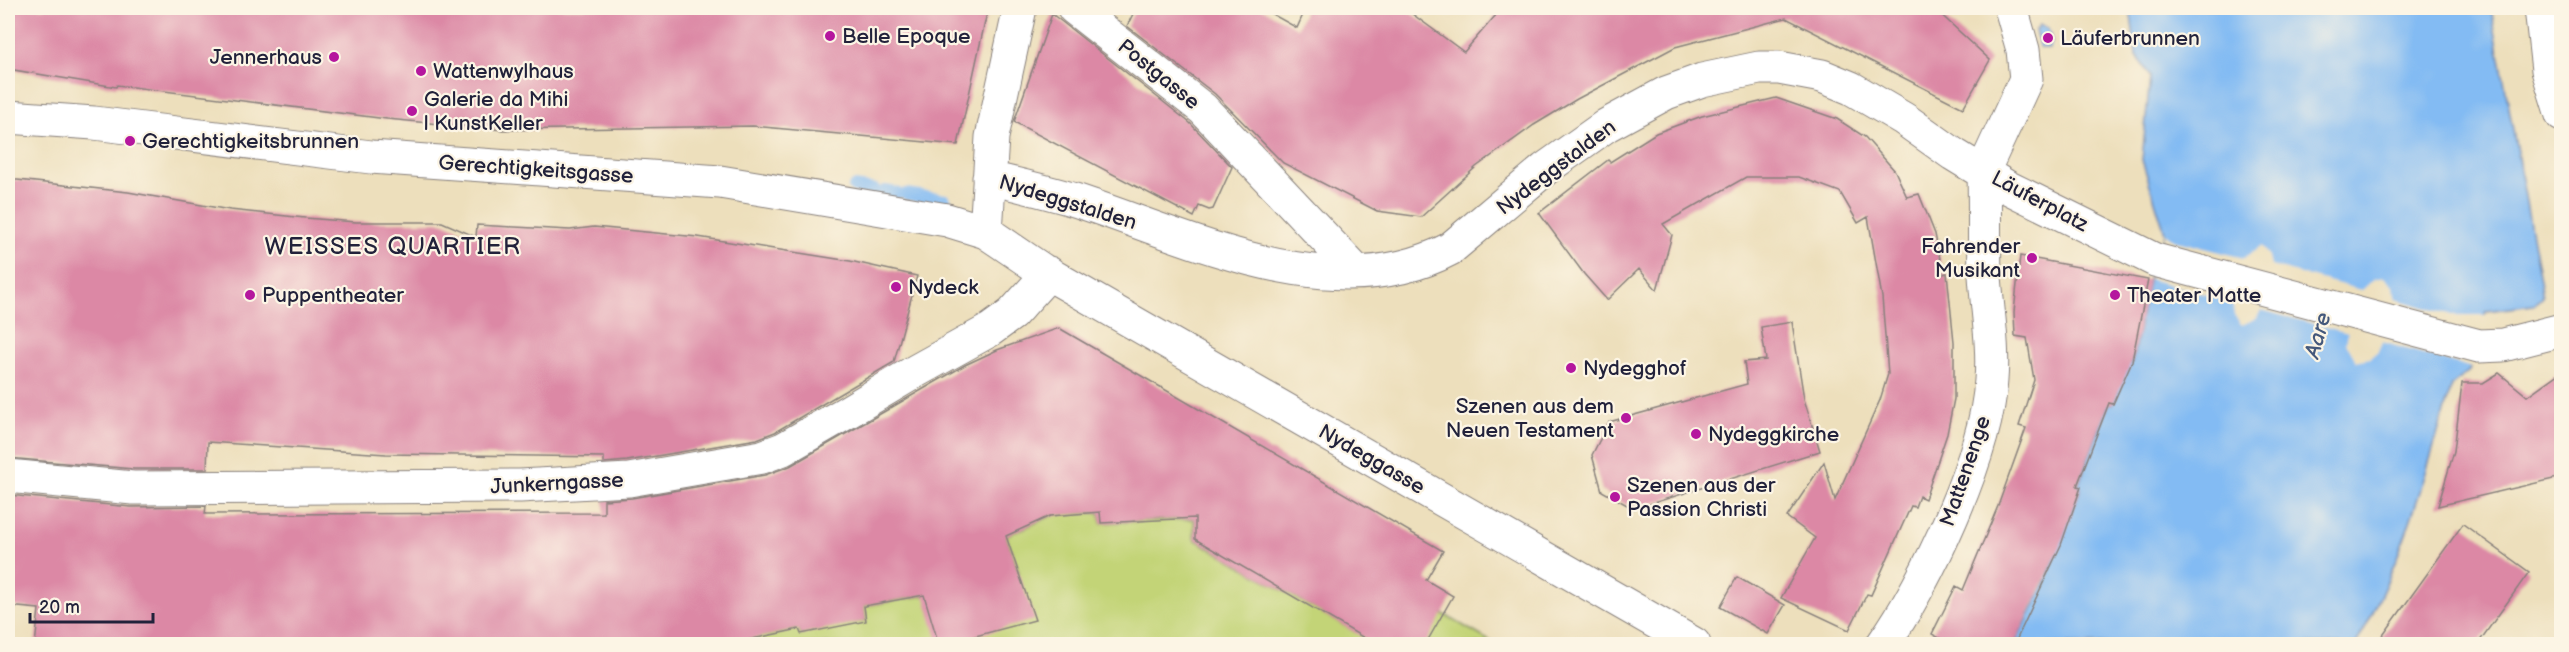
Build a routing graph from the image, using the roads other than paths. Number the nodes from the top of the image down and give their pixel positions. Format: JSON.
{"nodes":[{"id":1,"x":1020,"y":8,"type":"edge"},
{"id":2,"x":1074,"y":8,"type":"edge"},
{"id":3,"x":2011,"y":8,"type":"edge"},
{"id":4,"x":2541,"y":8,"type":"edge"},
{"id":5,"x":2562,"y":115,"type":"edge"},
{"id":6,"x":8,"y":117,"type":"edge"},
{"id":7,"x":1984,"y":174,"type":"junction"},
{"id":8,"x":989,"y":177,"type":"junction"},
{"id":9,"x":986,"y":232,"type":"junction"},
{"id":10,"x":1357,"y":272,"type":"junction"},
{"id":11,"x":1049,"y":273,"type":"junction"},
{"id":12,"x":2562,"y":330,"type":"edge"},
{"id":13,"x":8,"y":476,"type":"edge"},
{"id":14,"x":1694,"y":645,"type":"edge"},
{"id":15,"x":1883,"y":645,"type":"edge"}],
"edges":[{"from":1,"to":8,"type":"street"},
{"from":2,"to":10,"type":"street","name":"Postgasse"},
{"from":3,"to":7,"type":"street","name":"Läuferplatz"},
{"from":4,"to":5,"type":"street"},
{"from":6,"to":9,"type":"street","name":"Gerechtigkeitsgasse"},
{"from":7,"to":10,"type":"street","name":"Nydeggstalden"},
{"from":7,"to":12,"type":"street","name":"Läuferplatz"},
{"from":7,"to":15,"type":"street","name":"Mattenenge"},
{"from":8,"to":9,"type":"street"},
{"from":8,"to":10,"type":"street","name":"Nydeggstalden"},
{"from":9,"to":11,"type":"street","name":"Gerechtigkeitsgasse"},
{"from":11,"to":13,"type":"street","name":"Junkerngasse"},
{"from":11,"to":14,"type":"street","name":"Nydeggasse"}]}
